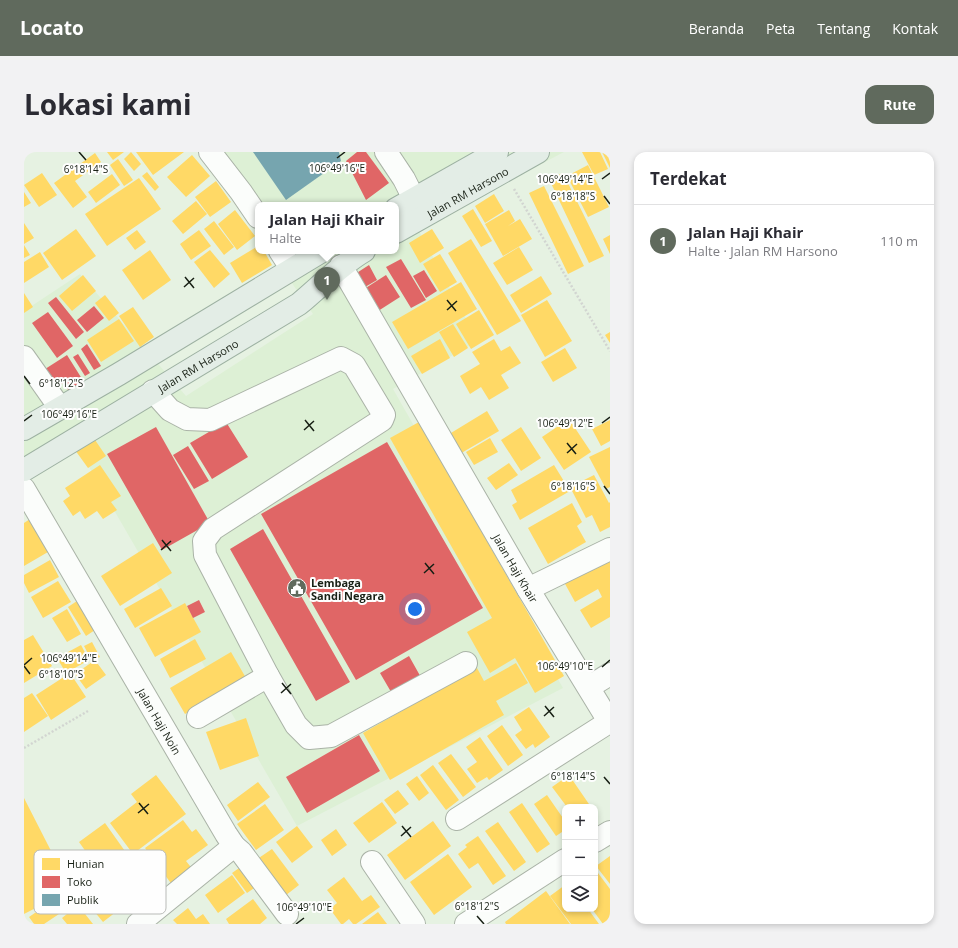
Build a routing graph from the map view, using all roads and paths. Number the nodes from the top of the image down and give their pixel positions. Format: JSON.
{"nodes":[{"id":1,"x":210,"y":152,"type":"edge"},
{"id":2,"x":386,"y":152,"type":"edge"},
{"id":3,"x":538,"y":152,"type":"edge"},
{"id":4,"x":500,"y":161,"type":"edge"},
{"id":5,"x":405,"y":204,"type":"edge"},
{"id":6,"x":255,"y":213,"type":"edge"},
{"id":7,"x":399,"y":230,"type":"edge"},
{"id":8,"x":310,"y":254,"type":"edge"},
{"id":9,"x":359,"y":254,"type":"edge"},
{"id":10,"x":286,"y":260,"type":"edge"},
{"id":11,"x":341,"y":266,"type":"junction"},
{"id":12,"x":610,"y":351,"type":"edge"},
{"id":13,"x":24,"y":357,"type":"edge"},
{"id":14,"x":153,"y":391,"type":"junction"},
{"id":15,"x":60,"y":408,"type":"junction"},
{"id":16,"x":24,"y":429,"type":"edge"},
{"id":17,"x":24,"y":470,"type":"edge"},
{"id":18,"x":24,"y":488,"type":"edge"},
{"id":19,"x":610,"y":549,"type":"edge"},
{"id":20,"x":528,"y":589,"type":"junction"},
{"id":21,"x":466,"y":663,"type":"dead end"},
{"id":22,"x":610,"y":674,"type":"edge"},
{"id":23,"x":268,"y":676,"type":"junction"},
{"id":24,"x":588,"y":686,"type":"junction"},
{"id":25,"x":88,"y":711,"type":"dead end"},
{"id":26,"x":198,"y":717,"type":"dead end"},
{"id":27,"x":610,"y":723,"type":"edge"},
{"id":28,"x":24,"y":748,"type":"edge"},
{"id":29,"x":457,"y":819,"type":"dead end"},
{"id":30,"x":610,"y":832,"type":"edge"},
{"id":31,"x":597,"y":840,"type":"edge"},
{"id":32,"x":234,"y":846,"type":"junction"},
{"id":33,"x":372,"y":862,"type":"dead end"},
{"id":34,"x":562,"y":862,"type":"edge"},
{"id":35,"x":166,"y":901,"type":"edge"},
{"id":36,"x":150,"y":914,"type":"edge"},
{"id":37,"x":287,"y":914,"type":"dead end"},
{"id":38,"x":138,"y":924,"type":"edge"},
{"id":39,"x":414,"y":924,"type":"edge"},
{"id":40,"x":466,"y":924,"type":"edge"}],
"edges":[{"from":1,"to":6,"type":"street"},
{"from":2,"to":5,"type":"street"},
{"from":3,"to":4,"type":"main road","name":"Jalan RM Harsono"},
{"from":4,"to":5,"type":"main road","name":"Jalan RM Harsono"},
{"from":4,"to":7,"type":"main road","name":"Jalan RM Harsono"},
{"from":4,"to":12,"type":"path"},
{"from":8,"to":10,"type":"main road"},
{"from":9,"to":11,"type":"main road","name":"Jalan RM Harsono"},
{"from":10,"to":15,"type":"main road"},
{"from":11,"to":14,"type":"main road","name":"Jalan RM Harsono"},
{"from":11,"to":20,"type":"street","name":"Jalan Haji Khair"},
{"from":13,"to":15,"type":"street"},
{"from":14,"to":17,"type":"main road","name":"Jalan RM Harsono"},
{"from":14,"to":23,"type":"street"},
{"from":15,"to":16,"type":"main road"},
{"from":18,"to":32,"type":"street","name":"Jalan Haji Noin"},
{"from":19,"to":20,"type":"street"},
{"from":20,"to":24,"type":"street","name":"Jalan Haji Khair"},
{"from":21,"to":23,"type":"street"},
{"from":22,"to":24,"type":"street"},
{"from":23,"to":26,"type":"street"},
{"from":24,"to":27,"type":"street","name":"Jalan Haji Khair"},
{"from":25,"to":28,"type":"path"},
{"from":27,"to":29,"type":"street"},
{"from":30,"to":31,"type":"street"},
{"from":32,"to":35,"type":"street"},
{"from":32,"to":37,"type":"street","name":"Jalan Haji Noin"},
{"from":33,"to":39,"type":"street"},
{"from":34,"to":40,"type":"street"},
{"from":36,"to":38,"type":"street"}]}
